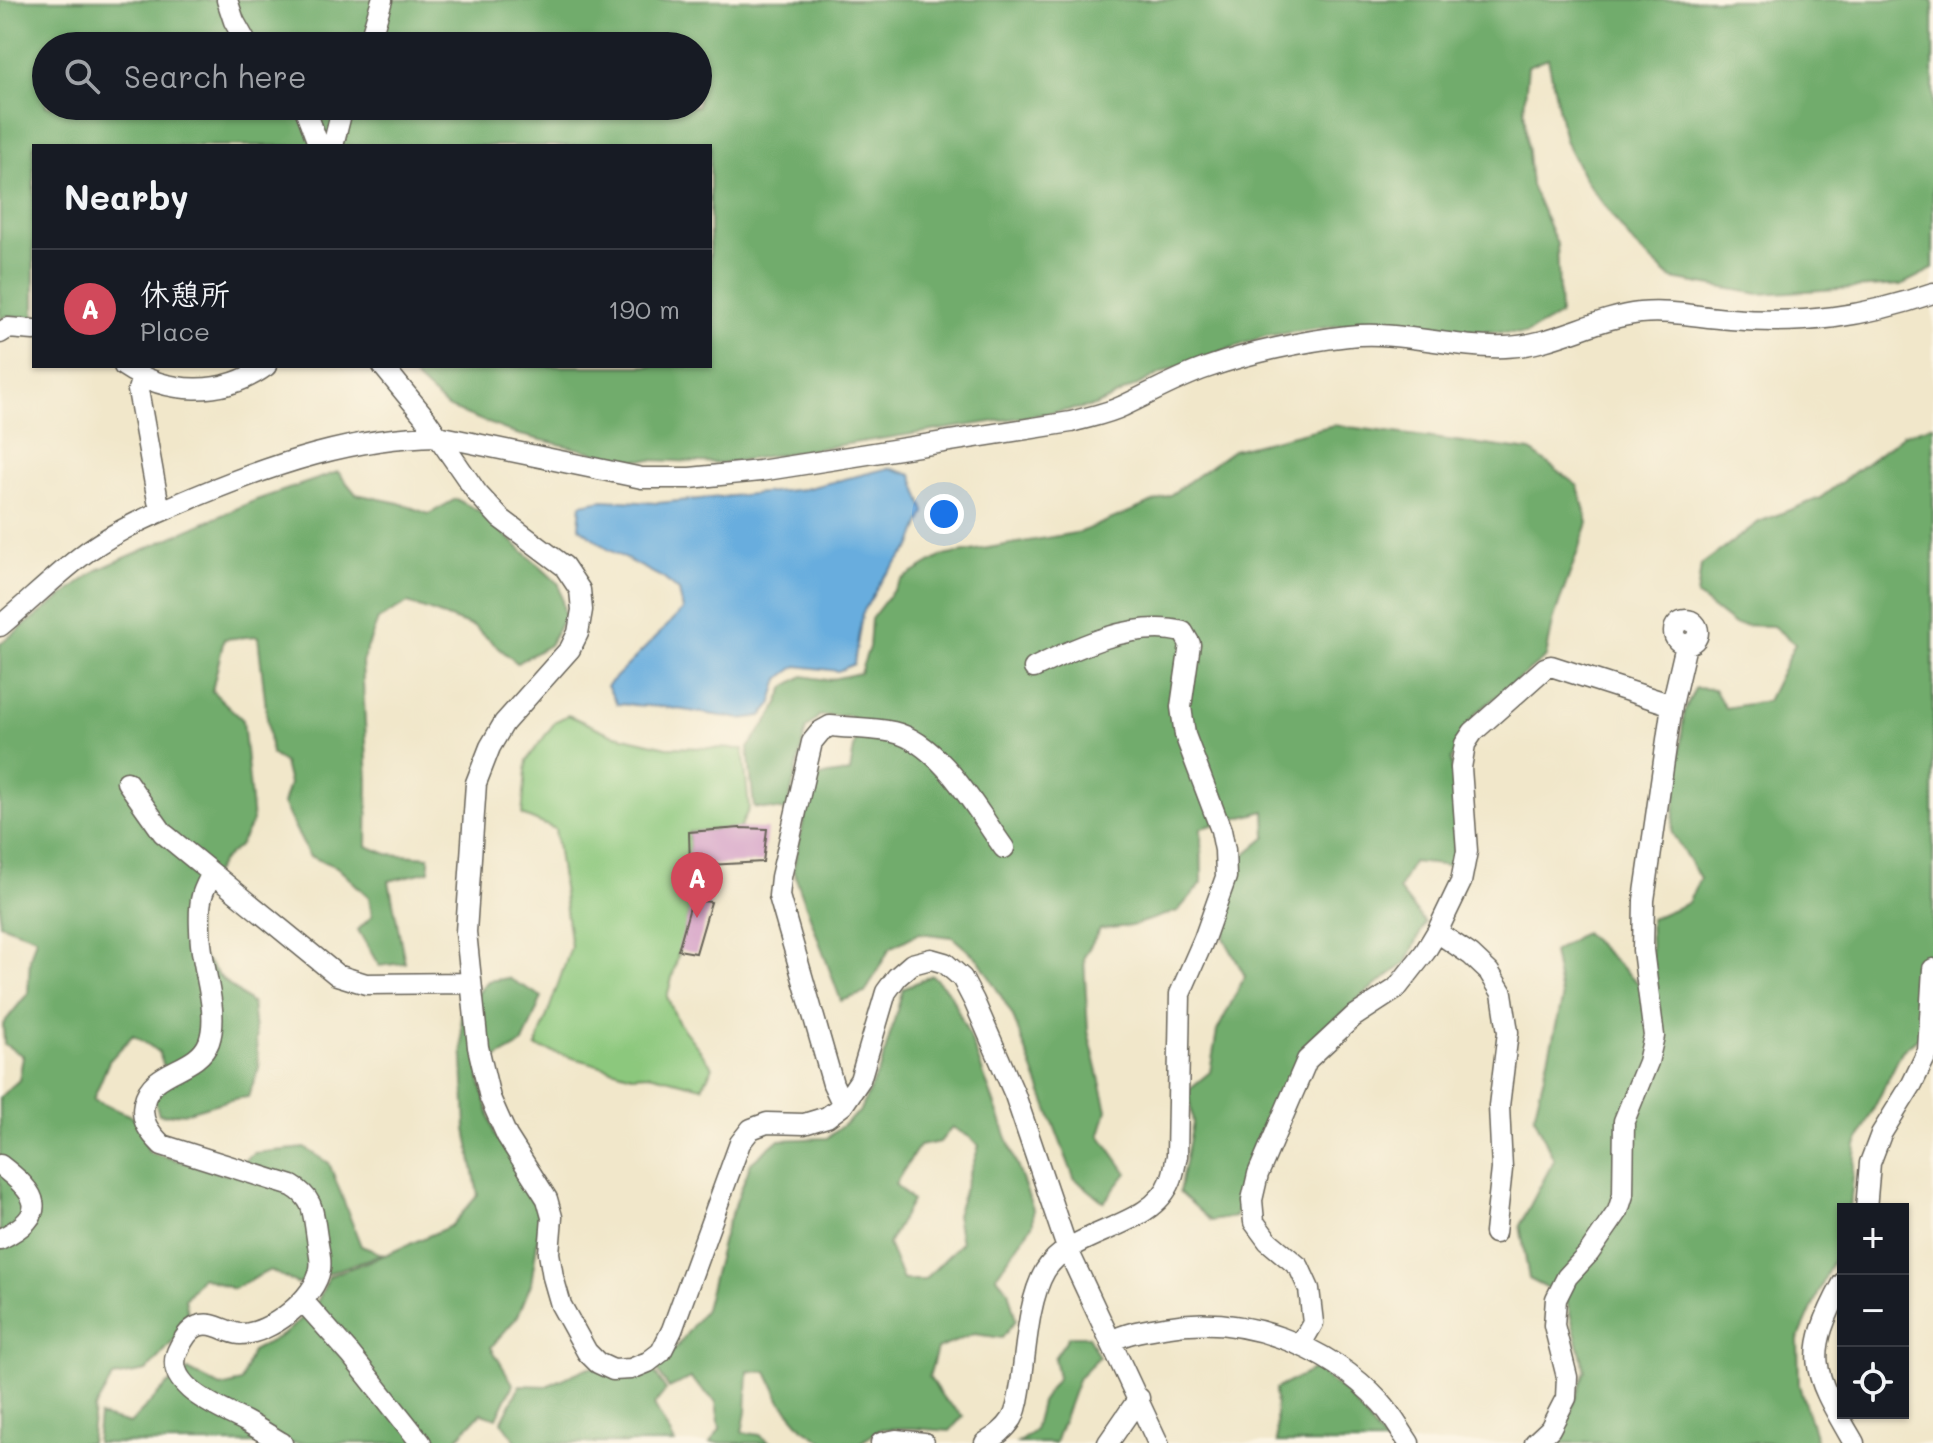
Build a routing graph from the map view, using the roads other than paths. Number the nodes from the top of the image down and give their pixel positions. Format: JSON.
{"nodes":[{"id":1,"x":227,"y":0,"type":"edge"},
{"id":2,"x":382,"y":0,"type":"edge"},
{"id":3,"x":240,"y":32,"type":"edge"},
{"id":4,"x":372,"y":32,"type":"edge"},
{"id":5,"x":309,"y":120,"type":"edge"},
{"id":6,"x":340,"y":120,"type":"edge"},
{"id":7,"x":318,"y":144,"type":"edge"},
{"id":8,"x":334,"y":144,"type":"edge"},
{"id":9,"x":1933,"y":293,"type":"edge"},
{"id":10,"x":32,"y":330,"type":"edge"},
{"id":11,"x":0,"y":333,"type":"edge"},
{"id":12,"x":127,"y":368,"type":"edge"},
{"id":13,"x":262,"y":368,"type":"edge"},
{"id":14,"x":385,"y":368,"type":"edge"},
{"id":15,"x":142,"y":378,"type":"junction"},
{"id":16,"x":438,"y":436,"type":"junction"},
{"id":17,"x":162,"y":510,"type":"junction"},
{"id":18,"x":0,"y":626,"type":"edge"},
{"id":19,"x":1686,"y":645,"type":"dead end"},
{"id":20,"x":1034,"y":668,"type":"dead end"},
{"id":21,"x":1672,"y":705,"type":"junction"},
{"id":22,"x":127,"y":782,"type":"dead end"},
{"id":23,"x":1004,"y":848,"type":"dead end"},
{"id":24,"x":212,"y":873,"type":"junction"},
{"id":25,"x":1437,"y":932,"type":"junction"},
{"id":26,"x":1933,"y":969,"type":"edge"},
{"id":27,"x":470,"y":983,"type":"junction"},
{"id":28,"x":1930,"y":1052,"type":"edge"},
{"id":29,"x":843,"y":1105,"type":"junction"},
{"id":30,"x":0,"y":1165,"type":"edge"},
{"id":31,"x":1867,"y":1203,"type":"edge"},
{"id":32,"x":1495,"y":1233,"type":"dead end"},
{"id":33,"x":0,"y":1239,"type":"edge"},
{"id":34,"x":1067,"y":1248,"type":"junction"},
{"id":35,"x":1837,"y":1294,"type":"edge"},
{"id":36,"x":303,"y":1301,"type":"junction"},
{"id":37,"x":1112,"y":1341,"type":"junction"},
{"id":38,"x":1301,"y":1344,"type":"junction"},
{"id":39,"x":1139,"y":1398,"type":"junction"},
{"id":40,"x":282,"y":1443,"type":"edge"},
{"id":41,"x":421,"y":1443,"type":"edge"},
{"id":42,"x":881,"y":1443,"type":"edge"},
{"id":43,"x":924,"y":1443,"type":"edge"},
{"id":44,"x":985,"y":1443,"type":"edge"},
{"id":45,"x":1108,"y":1443,"type":"edge"},
{"id":46,"x":1158,"y":1443,"type":"edge"},
{"id":47,"x":1409,"y":1443,"type":"edge"},
{"id":48,"x":1535,"y":1443,"type":"edge"},
{"id":49,"x":1854,"y":1443,"type":"edge"}],
"edges":[{"from":1,"to":3,"type":"street"},
{"from":2,"to":4,"type":"street"},
{"from":5,"to":7,"type":"street"},
{"from":6,"to":8,"type":"street"},
{"from":9,"to":16,"type":"street"},
{"from":10,"to":11,"type":"street"},
{"from":12,"to":15,"type":"street"},
{"from":13,"to":15,"type":"street"},
{"from":14,"to":16,"type":"street"},
{"from":15,"to":17,"type":"street"},
{"from":16,"to":17,"type":"street"},
{"from":16,"to":27,"type":"street"},
{"from":17,"to":18,"type":"street"},
{"from":19,"to":21,"type":"street"},
{"from":20,"to":34,"type":"street"},
{"from":21,"to":25,"type":"street"},
{"from":21,"to":48,"type":"street"},
{"from":22,"to":24,"type":"street"},
{"from":23,"to":29,"type":"street"},
{"from":24,"to":27,"type":"street"},
{"from":24,"to":36,"type":"street"},
{"from":25,"to":32,"type":"street"},
{"from":25,"to":38,"type":"street"},
{"from":26,"to":28,"type":"street"},
{"from":27,"to":29,"type":"street"},
{"from":28,"to":31,"type":"street"},
{"from":29,"to":34,"type":"street"},
{"from":30,"to":33,"type":"street"},
{"from":34,"to":37,"type":"street"},
{"from":34,"to":44,"type":"street"},
{"from":35,"to":49,"type":"street"},
{"from":36,"to":40,"type":"street"},
{"from":36,"to":41,"type":"street"},
{"from":37,"to":38,"type":"street"},
{"from":37,"to":39,"type":"street"},
{"from":38,"to":47,"type":"street"},
{"from":39,"to":45,"type":"street"},
{"from":39,"to":46,"type":"street"},
{"from":42,"to":43,"type":"street"}]}
